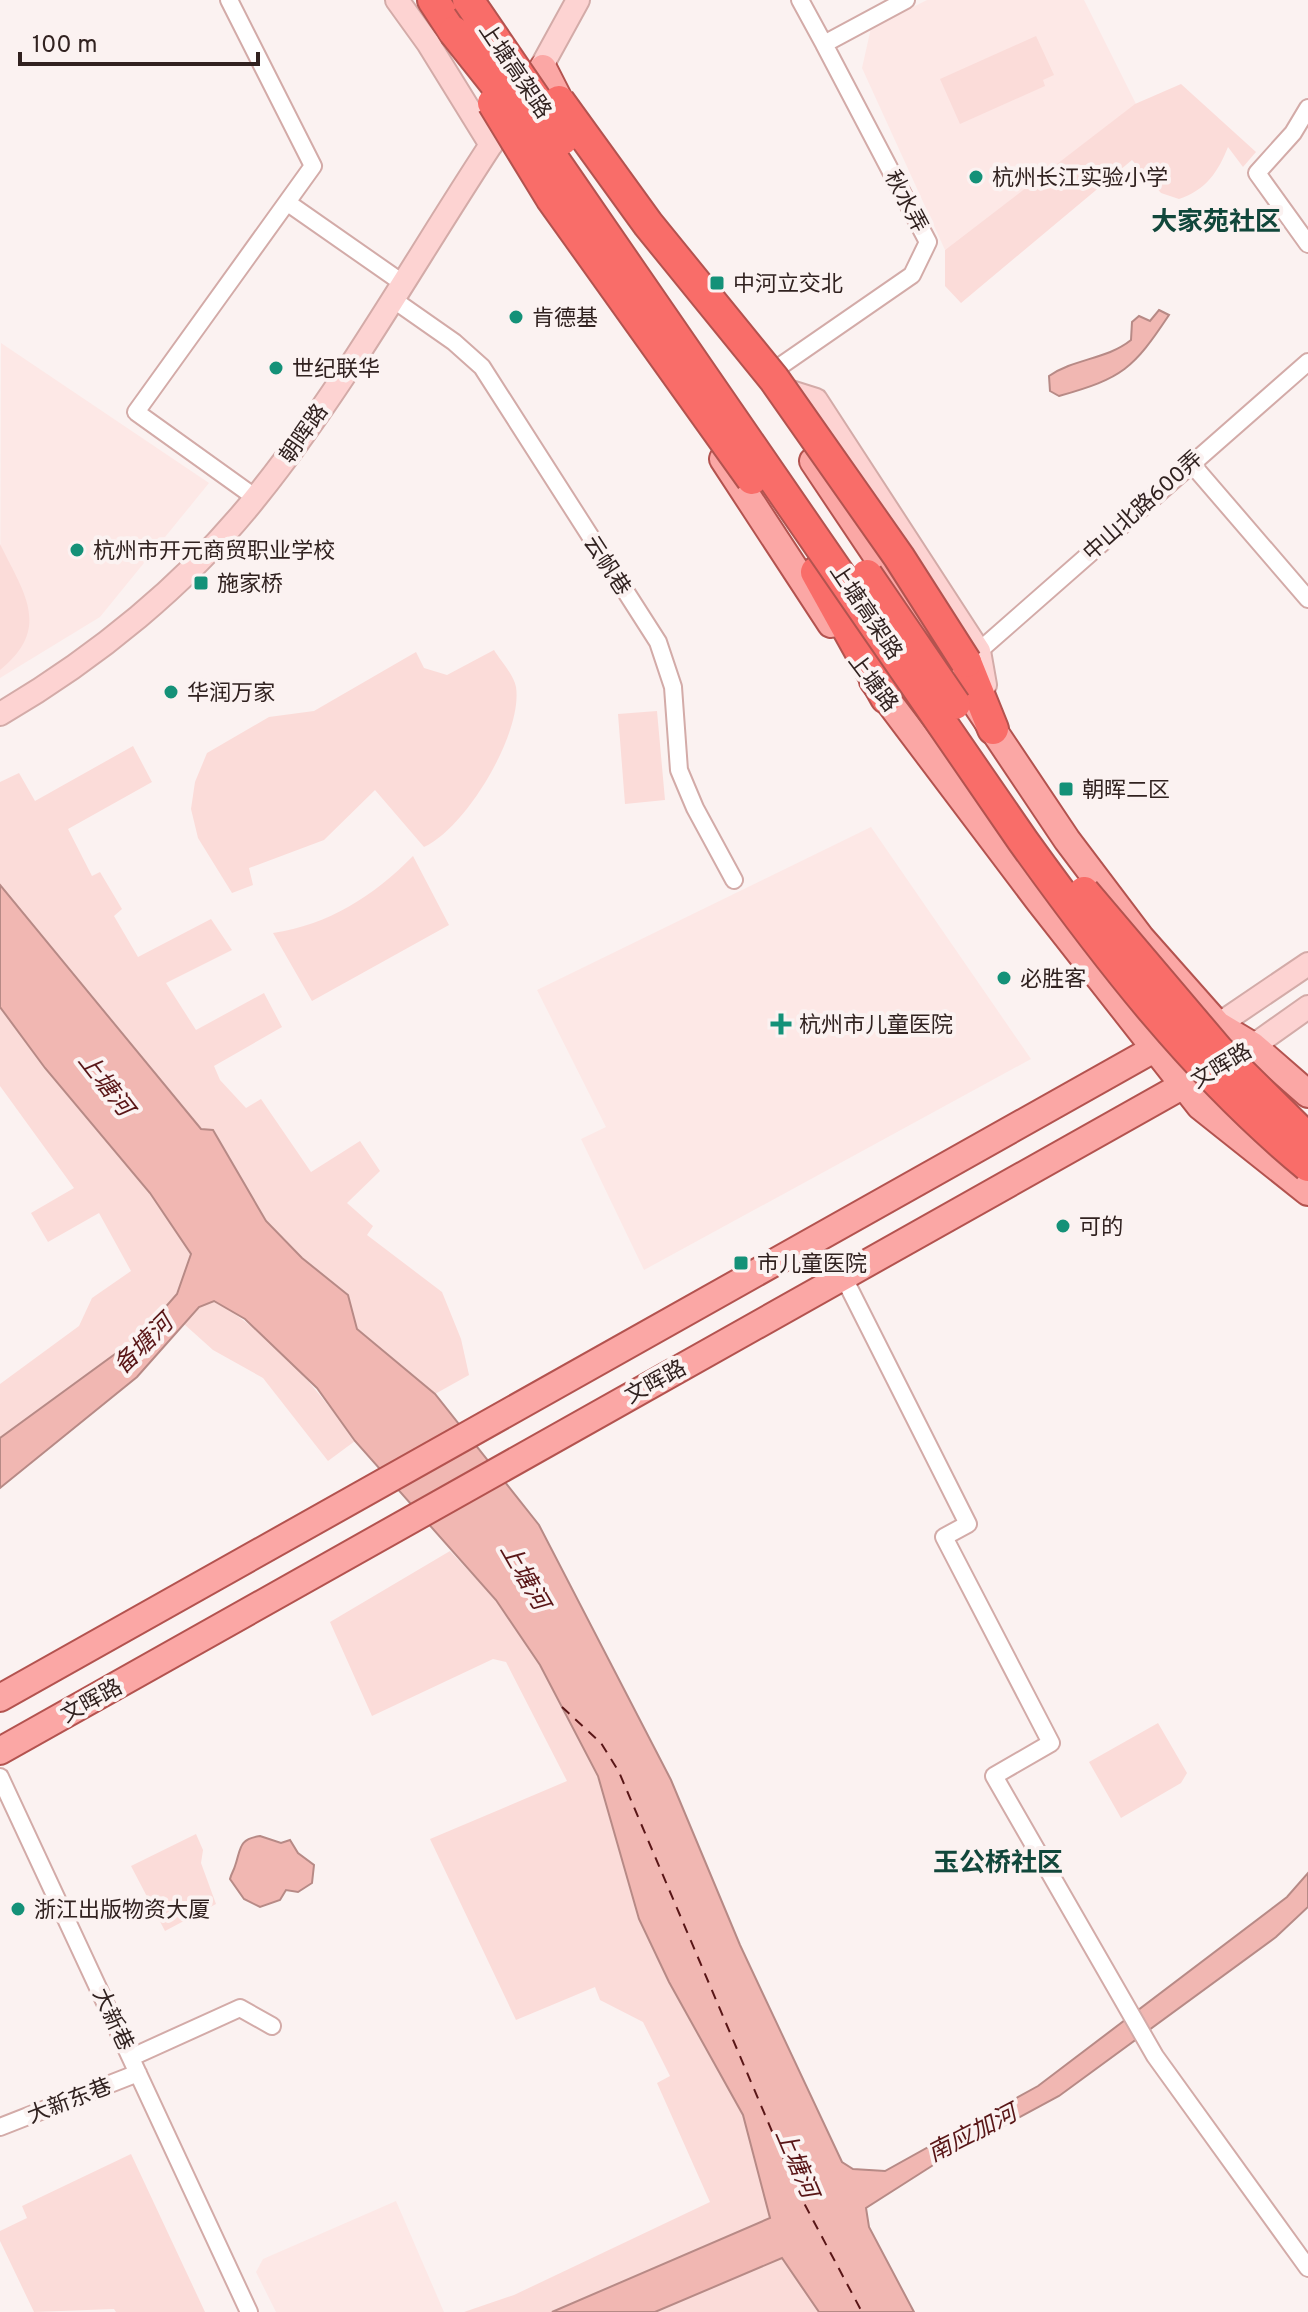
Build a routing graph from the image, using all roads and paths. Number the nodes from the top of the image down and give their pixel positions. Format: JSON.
{"nodes":[{"id":1,"x":229,"y":0,"type":"edge"},
{"id":2,"x":397,"y":0,"type":"edge"},
{"id":3,"x":433,"y":0,"type":"edge"},
{"id":4,"x":468,"y":0,"type":"edge"},
{"id":5,"x":490,"y":0,"type":"edge"},
{"id":6,"x":578,"y":0,"type":"edge"},
{"id":7,"x":800,"y":0,"type":"edge"},
{"id":8,"x":906,"y":0,"type":"edge"},
{"id":9,"x":454,"y":32,"type":"junction"},
{"id":10,"x":824,"y":44,"type":"junction"},
{"id":11,"x":543,"y":68,"type":"junction"},
{"id":12,"x":1308,"y":108,"type":"edge"},
{"id":13,"x":509,"y":117,"type":"junction"},
{"id":14,"x":491,"y":145,"type":"junction"},
{"id":15,"x":288,"y":203,"type":"junction"},
{"id":16,"x":1308,"y":244,"type":"edge"},
{"id":17,"x":399,"y":292,"type":"junction"},
{"id":18,"x":1308,"y":362,"type":"edge"},
{"id":19,"x":758,"y":382,"type":"junction"},
{"id":20,"x":1190,"y":462,"type":"junction"},
{"id":21,"x":256,"y":498,"type":"junction"},
{"id":22,"x":1308,"y":599,"type":"edge"},
{"id":23,"x":972,"y":656,"type":"junction"},
{"id":24,"x":886,"y":698,"type":"junction"},
{"id":25,"x":0,"y":714,"type":"edge"},
{"id":26,"x":993,"y":729,"type":"junction"},
{"id":27,"x":734,"y":880,"type":"dead end"},
{"id":28,"x":1308,"y":964,"type":"edge"},
{"id":29,"x":1308,"y":1007,"type":"edge"},
{"id":30,"x":1218,"y":1025,"type":"junction"},
{"id":31,"x":1253,"y":1046,"type":"junction"},
{"id":32,"x":1154,"y":1049,"type":"junction"},
{"id":33,"x":1184,"y":1087,"type":"junction"},
{"id":34,"x":1308,"y":1094,"type":"edge"},
{"id":35,"x":1308,"y":1139,"type":"edge"},
{"id":36,"x":1308,"y":1166,"type":"edge"},
{"id":37,"x":1308,"y":1192,"type":"edge"},
{"id":38,"x":843,"y":1276,"type":"junction"},
{"id":39,"x":0,"y":1698,"type":"edge"},
{"id":40,"x":0,"y":1751,"type":"edge"},
{"id":41,"x":0,"y":1777,"type":"edge"},
{"id":42,"x":272,"y":2026,"type":"dead end"},
{"id":43,"x":135,"y":2065,"type":"junction"},
{"id":44,"x":0,"y":2127,"type":"edge"},
{"id":45,"x":1308,"y":2268,"type":"edge"},
{"id":46,"x":249,"y":2312,"type":"edge"}],
"edges":[{"from":1,"to":15,"type":"street"},
{"from":2,"to":14,"type":"street"},
{"from":3,"to":9,"type":"highway"},
{"from":4,"to":35,"type":"highway","name":"上塘高架路","bridge":true},
{"from":5,"to":23,"type":"highway","bridge":true},
{"from":6,"to":11,"type":"street","name":"朝晖路"},
{"from":7,"to":10,"type":"street"},
{"from":8,"to":10,"type":"street"},
{"from":9,"to":24,"type":"highway","bridge":true},
{"from":9,"to":36,"type":"highway","name":"上塘高架路","bridge":true},
{"from":10,"to":19,"type":"street","name":"秋水弄"},
{"from":11,"to":13,"type":"street","name":"朝晖路"},
{"from":11,"to":19,"type":"main road"},
{"from":12,"to":16,"type":"street"},
{"from":13,"to":14,"type":"street","name":"朝晖路"},
{"from":13,"to":24,"type":"main road","name":"上塘路"},
{"from":14,"to":17,"type":"street","name":"朝晖路"},
{"from":15,"to":17,"type":"street","name":"云帆巷"},
{"from":15,"to":21,"type":"street"},
{"from":17,"to":21,"type":"street","name":"朝晖路"},
{"from":17,"to":27,"type":"street","name":"云帆巷"},
{"from":18,"to":20,"type":"street","name":"中山北路600弄"},
{"from":19,"to":23,"type":"street"},
{"from":19,"to":26,"type":"main road"},
{"from":20,"to":22,"type":"street"},
{"from":20,"to":23,"type":"street","name":"中山北路600弄"},
{"from":21,"to":25,"type":"street","name":"朝晖路"},
{"from":23,"to":26,"type":"highway"},
{"from":24,"to":32,"type":"main road","name":"上塘路"},
{"from":26,"to":30,"type":"main road"},
{"from":28,"to":30,"type":"street","name":"文晖路"},
{"from":29,"to":31,"type":"street","name":"文晖路"},
{"from":30,"to":31,"type":"main road"},
{"from":30,"to":32,"type":"main road","name":"文晖路"},
{"from":31,"to":33,"type":"main road","name":"文晖路"},
{"from":31,"to":34,"type":"main road"},
{"from":32,"to":33,"type":"main road","name":"上塘路"},
{"from":32,"to":39,"type":"main road","name":"文晖路"},
{"from":33,"to":37,"type":"main road","name":"上塘路"},
{"from":33,"to":38,"type":"main road","name":"文晖路"},
{"from":38,"to":40,"type":"main road","name":"文晖路"},
{"from":38,"to":45,"type":"street"},
{"from":41,"to":43,"type":"street","name":"大新巷"},
{"from":42,"to":43,"type":"street","name":"大新东巷"},
{"from":43,"to":44,"type":"street","name":"大新东巷"},
{"from":43,"to":46,"type":"street","name":"大新巷"}]}
